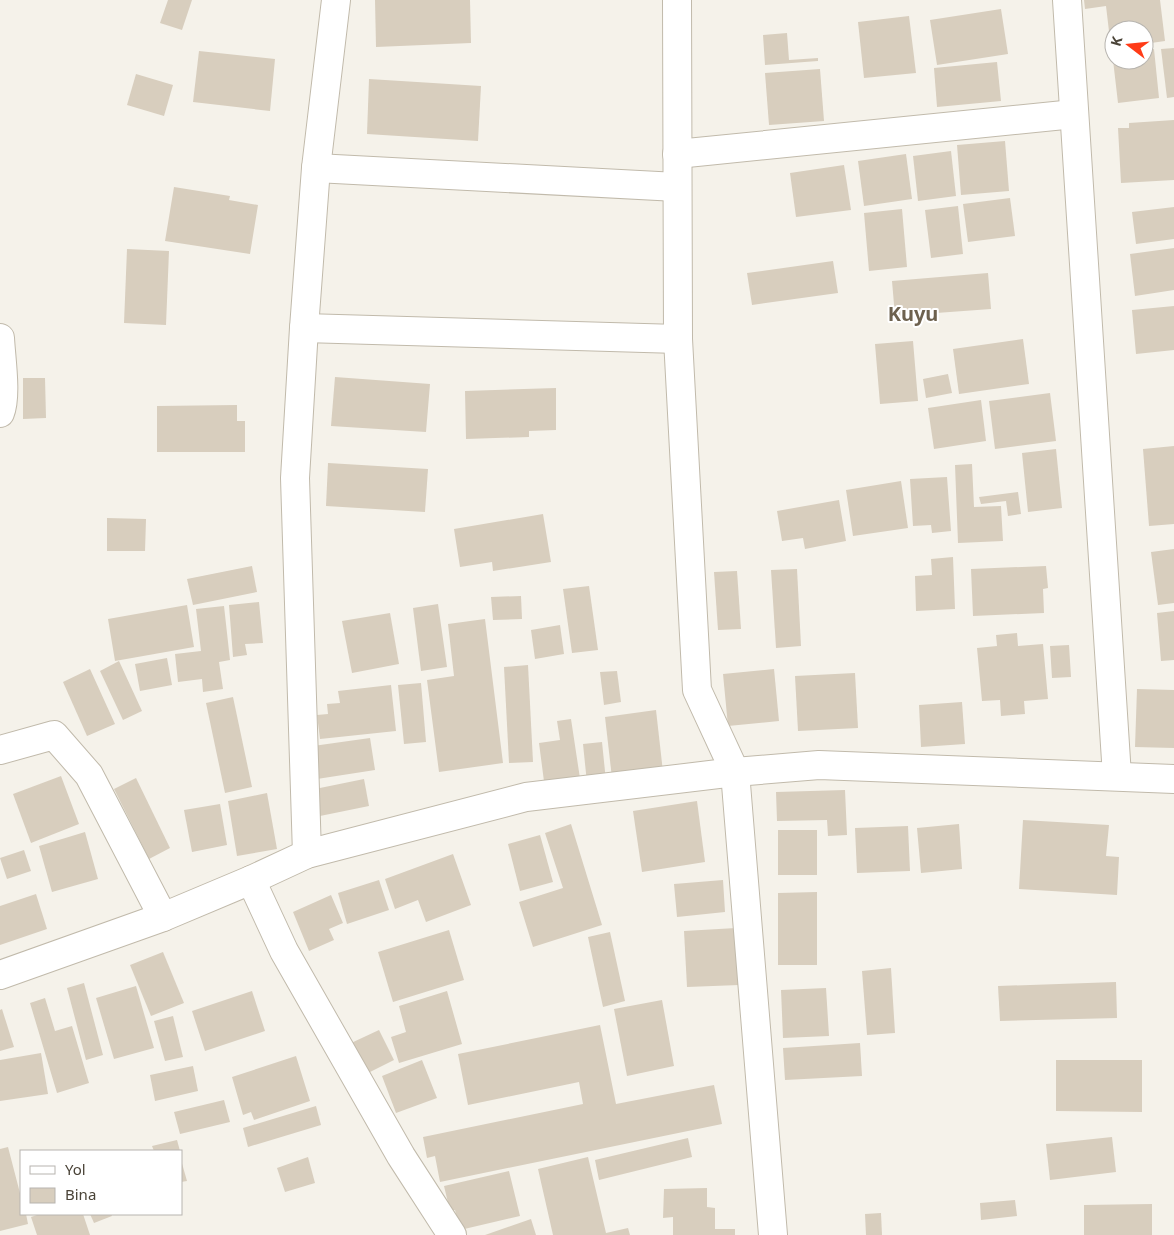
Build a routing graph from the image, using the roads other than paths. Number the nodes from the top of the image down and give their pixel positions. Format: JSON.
{"nodes":[{"id":1,"x":336,"y":0,"type":"edge"},
{"id":2,"x":677,"y":0,"type":"edge"},
{"id":3,"x":1067,"y":0,"type":"edge"},
{"id":4,"x":1074,"y":114,"type":"junction"},
{"id":5,"x":677,"y":154,"type":"junction"},
{"id":6,"x":316,"y":168,"type":"junction"},
{"id":7,"x":677,"y":187,"type":"junction"},
{"id":8,"x":304,"y":328,"type":"junction"},
{"id":9,"x":0,"y":338,"type":"edge"},
{"id":10,"x":678,"y":339,"type":"junction"},
{"id":11,"x":0,"y":413,"type":"edge"},
{"id":12,"x":0,"y":750,"type":"edge"},
{"id":13,"x":735,"y":772,"type":"junction"},
{"id":14,"x":1117,"y":776,"type":"junction"},
{"id":15,"x":1174,"y":779,"type":"edge"},
{"id":16,"x":307,"y":854,"type":"junction"},
{"id":17,"x":251,"y":880,"type":"junction"},
{"id":18,"x":164,"y":917,"type":"junction"},
{"id":19,"x":0,"y":975,"type":"edge"},
{"id":20,"x":452,"y":1235,"type":"edge"},
{"id":21,"x":773,"y":1235,"type":"edge"}],
"edges":[{"from":1,"to":6,"type":"street"},
{"from":2,"to":5,"type":"street"},
{"from":3,"to":4,"type":"street"},
{"from":4,"to":5,"type":"street"},
{"from":4,"to":14,"type":"street"},
{"from":5,"to":7,"type":"street"},
{"from":6,"to":7,"type":"street"},
{"from":6,"to":8,"type":"street"},
{"from":7,"to":10,"type":"street"},
{"from":8,"to":10,"type":"street"},
{"from":8,"to":16,"type":"street"},
{"from":9,"to":11,"type":"street"},
{"from":10,"to":13,"type":"street"},
{"from":12,"to":18,"type":"street"},
{"from":13,"to":14,"type":"street"},
{"from":13,"to":16,"type":"street"},
{"from":13,"to":21,"type":"street"},
{"from":14,"to":15,"type":"street"},
{"from":16,"to":17,"type":"street"},
{"from":17,"to":18,"type":"street"},
{"from":17,"to":20,"type":"street"},
{"from":18,"to":19,"type":"street"}]}
